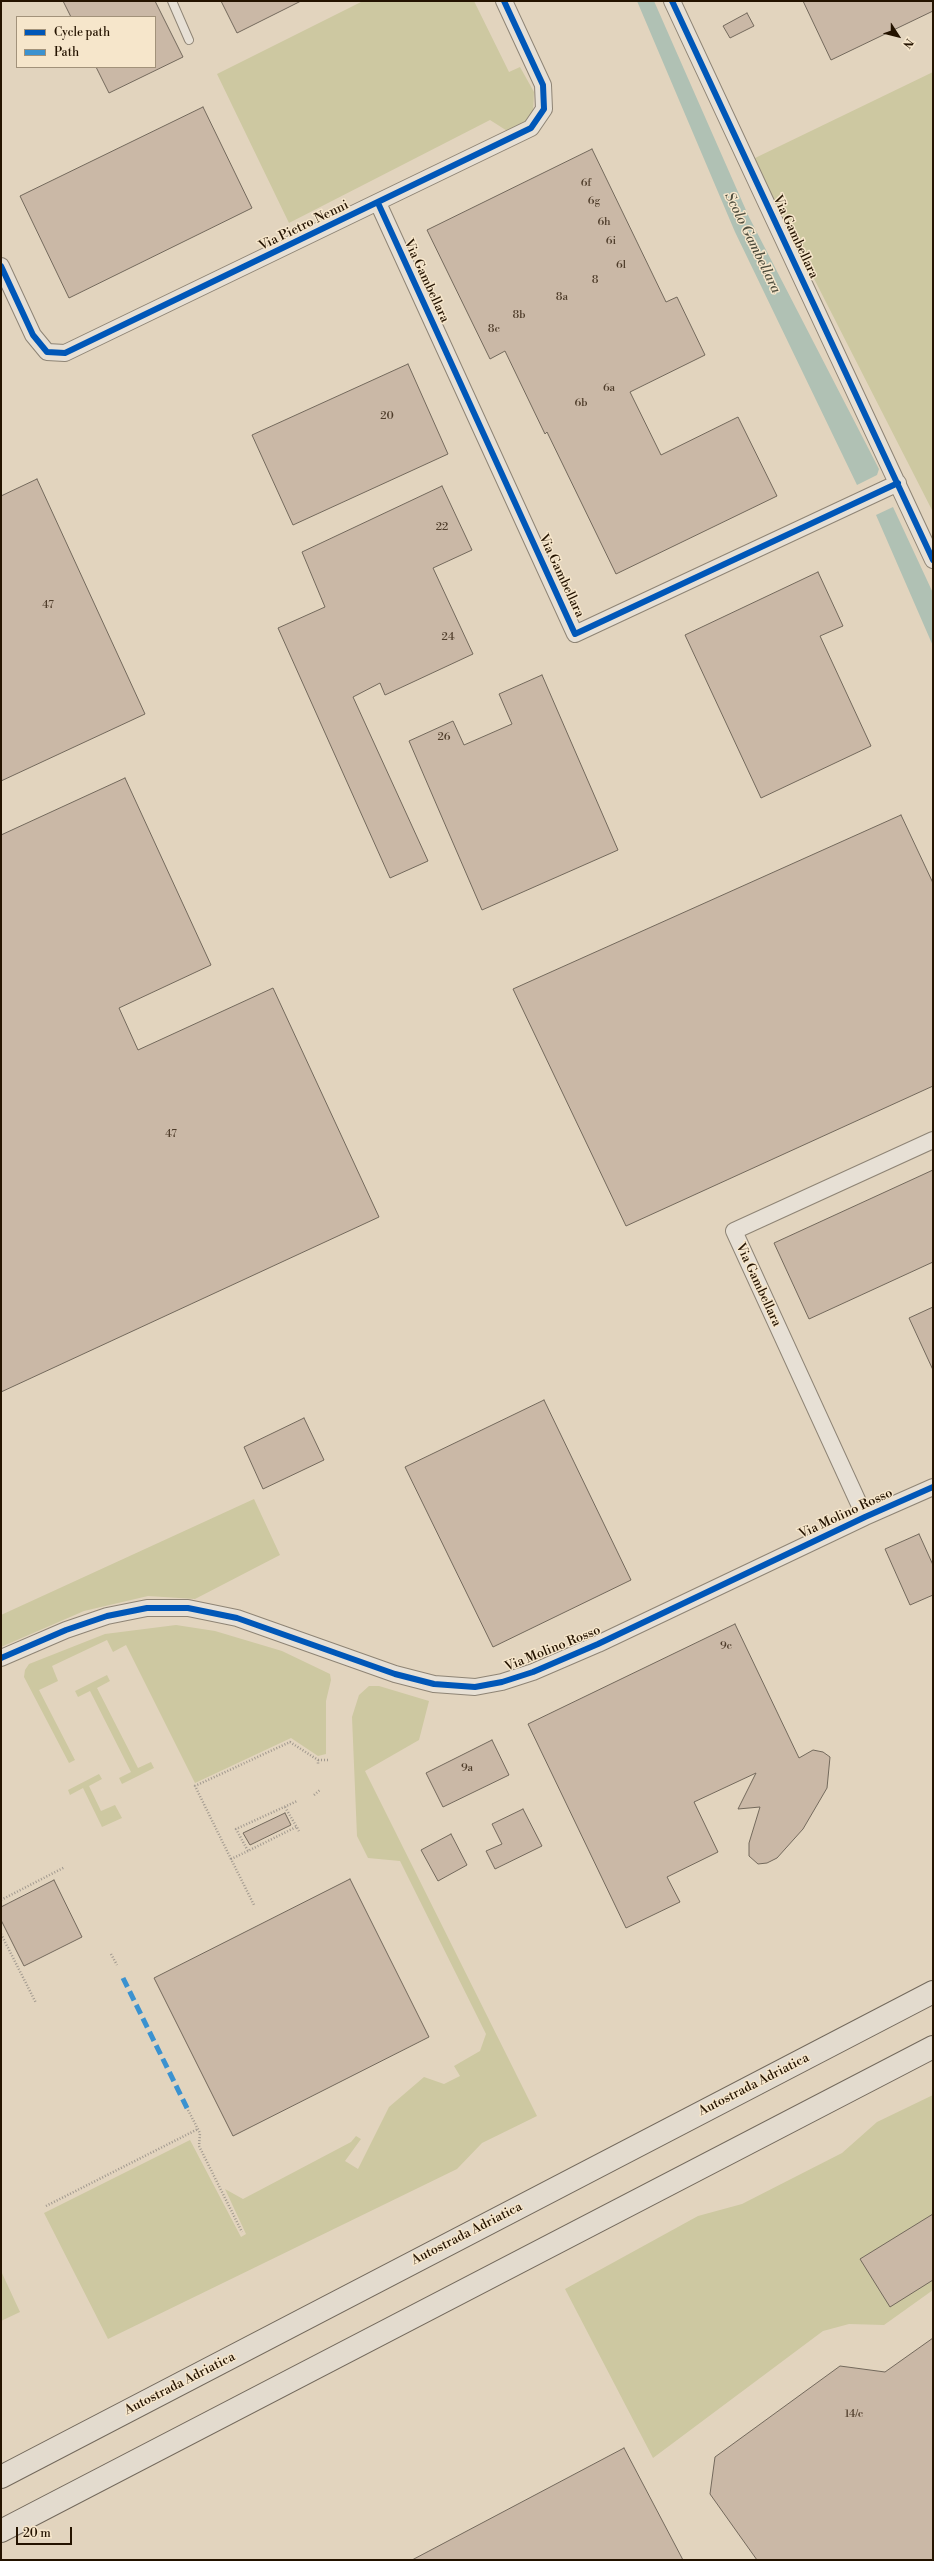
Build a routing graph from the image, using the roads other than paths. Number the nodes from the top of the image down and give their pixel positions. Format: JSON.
{"nodes":[{"id":1,"x":172,"y":1,"type":"edge"},
{"id":2,"x":504,"y":1,"type":"edge"},
{"id":3,"x":672,"y":1,"type":"edge"},
{"id":4,"x":189,"y":40,"type":"dead end"},
{"id":5,"x":378,"y":203,"type":"junction"},
{"id":6,"x":1,"y":266,"type":"edge"},
{"id":7,"x":898,"y":483,"type":"junction"},
{"id":8,"x":933,"y":560,"type":"edge"},
{"id":9,"x":933,"y":1140,"type":"edge"},
{"id":10,"x":933,"y":1487,"type":"edge"},
{"id":11,"x":865,"y":1516,"type":"junction"},
{"id":12,"x":1,"y":1658,"type":"edge"},
{"id":13,"x":933,"y":1992,"type":"edge"},
{"id":14,"x":933,"y":2047,"type":"edge"},
{"id":15,"x":1,"y":2477,"type":"edge"},
{"id":16,"x":1,"y":2531,"type":"edge"}],
"edges":[{"from":1,"to":4,"type":"lane"},
{"from":2,"to":5,"type":"street","name":"Via Pietro Nenni"},
{"from":3,"to":7,"type":"street","name":"Via Gambellara"},
{"from":5,"to":6,"type":"street","name":"Via Pietro Nenni"},
{"from":5,"to":7,"type":"street","name":"Via Gambellara"},
{"from":7,"to":8,"type":"street","name":"Via Gambellara"},
{"from":9,"to":11,"type":"street","name":"Via Gambellara"},
{"from":10,"to":11,"type":"street","name":"Via Molino Rosso"},
{"from":11,"to":12,"type":"street","name":"Via Molino Rosso"},
{"from":13,"to":15,"type":"highway","name":"Autostrada Adriatica"},
{"from":14,"to":16,"type":"highway"}]}
